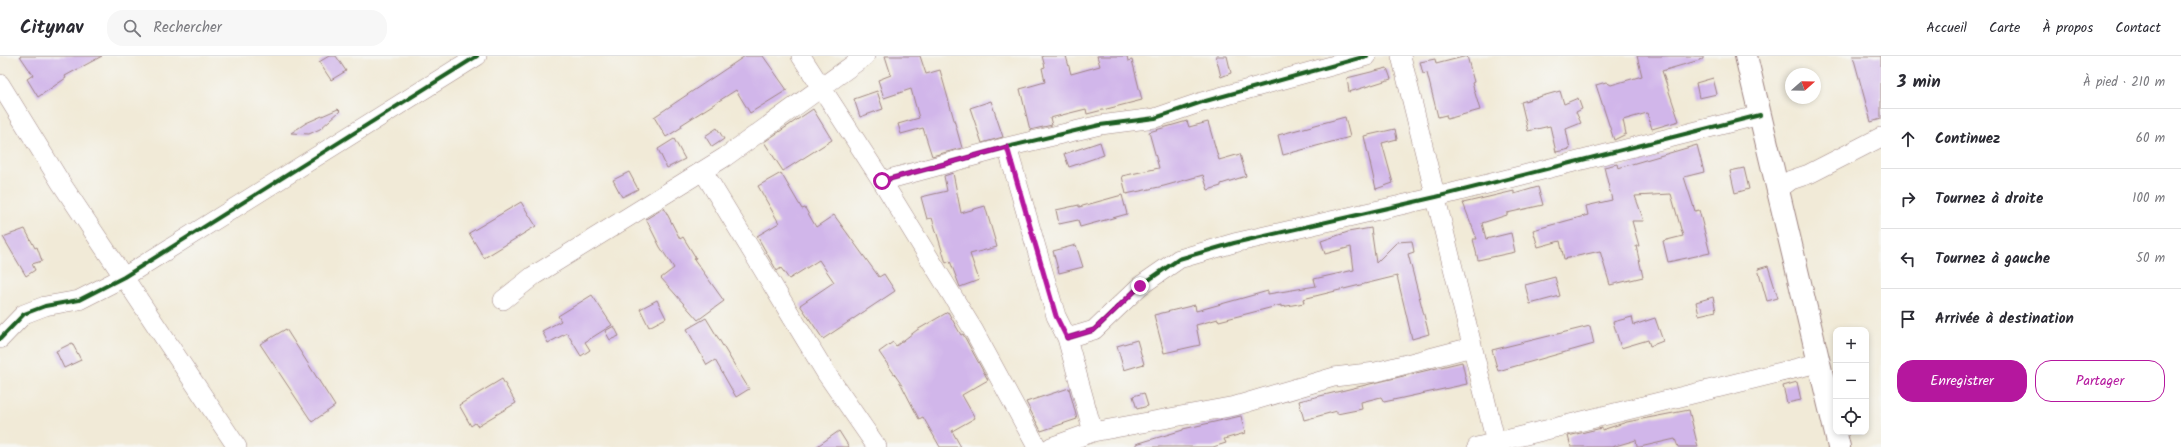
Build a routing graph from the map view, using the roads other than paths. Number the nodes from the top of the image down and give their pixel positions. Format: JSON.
{"nodes":[{"id":1,"x":477,"y":56,"type":"edge"},
{"id":2,"x":801,"y":56,"type":"edge"},
{"id":3,"x":865,"y":56,"type":"edge"},
{"id":4,"x":1367,"y":56,"type":"edge"},
{"id":5,"x":1401,"y":56,"type":"edge"},
{"id":6,"x":1746,"y":56,"type":"edge"},
{"id":7,"x":0,"y":84,"type":"edge"},
{"id":8,"x":820,"y":88,"type":"junction"},
{"id":9,"x":1760,"y":115,"type":"junction"},
{"id":10,"x":1881,"y":137,"type":"edge"},
{"id":11,"x":1007,"y":147,"type":"junction"},
{"id":12,"x":703,"y":171,"type":"junction"},
{"id":13,"x":882,"y":181,"type":"junction"},
{"id":14,"x":1778,"y":189,"type":"junction"},
{"id":15,"x":1436,"y":197,"type":"junction"},
{"id":16,"x":124,"y":277,"type":"junction"},
{"id":17,"x":503,"y":300,"type":"dead end"},
{"id":18,"x":1067,"y":338,"type":"junction"},
{"id":19,"x":0,"y":339,"type":"edge"},
{"id":20,"x":1472,"y":347,"type":"junction"},
{"id":21,"x":1818,"y":363,"type":"junction"},
{"id":22,"x":1093,"y":432,"type":"junction"},
{"id":23,"x":1496,"y":445,"type":"edge"},
{"id":24,"x":237,"y":447,"type":"edge"},
{"id":25,"x":877,"y":447,"type":"edge"},
{"id":26,"x":1037,"y":447,"type":"edge"},
{"id":27,"x":1051,"y":447,"type":"edge"},
{"id":28,"x":1477,"y":447,"type":"edge"},
{"id":29,"x":1839,"y":447,"type":"edge"}],
"edges":[{"from":1,"to":16,"type":"street"},
{"from":2,"to":8,"type":"street"},
{"from":3,"to":8,"type":"street"},
{"from":4,"to":11,"type":"street"},
{"from":5,"to":15,"type":"street"},
{"from":6,"to":9,"type":"main road"},
{"from":7,"to":16,"type":"street"},
{"from":8,"to":12,"type":"street"},
{"from":8,"to":13,"type":"street"},
{"from":9,"to":14,"type":"main road"},
{"from":9,"to":15,"type":"street"},
{"from":10,"to":14,"type":"street"},
{"from":11,"to":13,"type":"street"},
{"from":11,"to":18,"type":"street"},
{"from":12,"to":17,"type":"street"},
{"from":12,"to":25,"type":"street"},
{"from":13,"to":26,"type":"street"},
{"from":14,"to":21,"type":"main road"},
{"from":15,"to":18,"type":"street"},
{"from":15,"to":20,"type":"street"},
{"from":16,"to":19,"type":"street"},
{"from":16,"to":24,"type":"street"},
{"from":18,"to":22,"type":"street"},
{"from":20,"to":22,"type":"street"},
{"from":20,"to":23,"type":"street"},
{"from":21,"to":23,"type":"street"},
{"from":21,"to":29,"type":"main road"},
{"from":22,"to":27,"type":"street"},
{"from":23,"to":28,"type":"street"}]}
